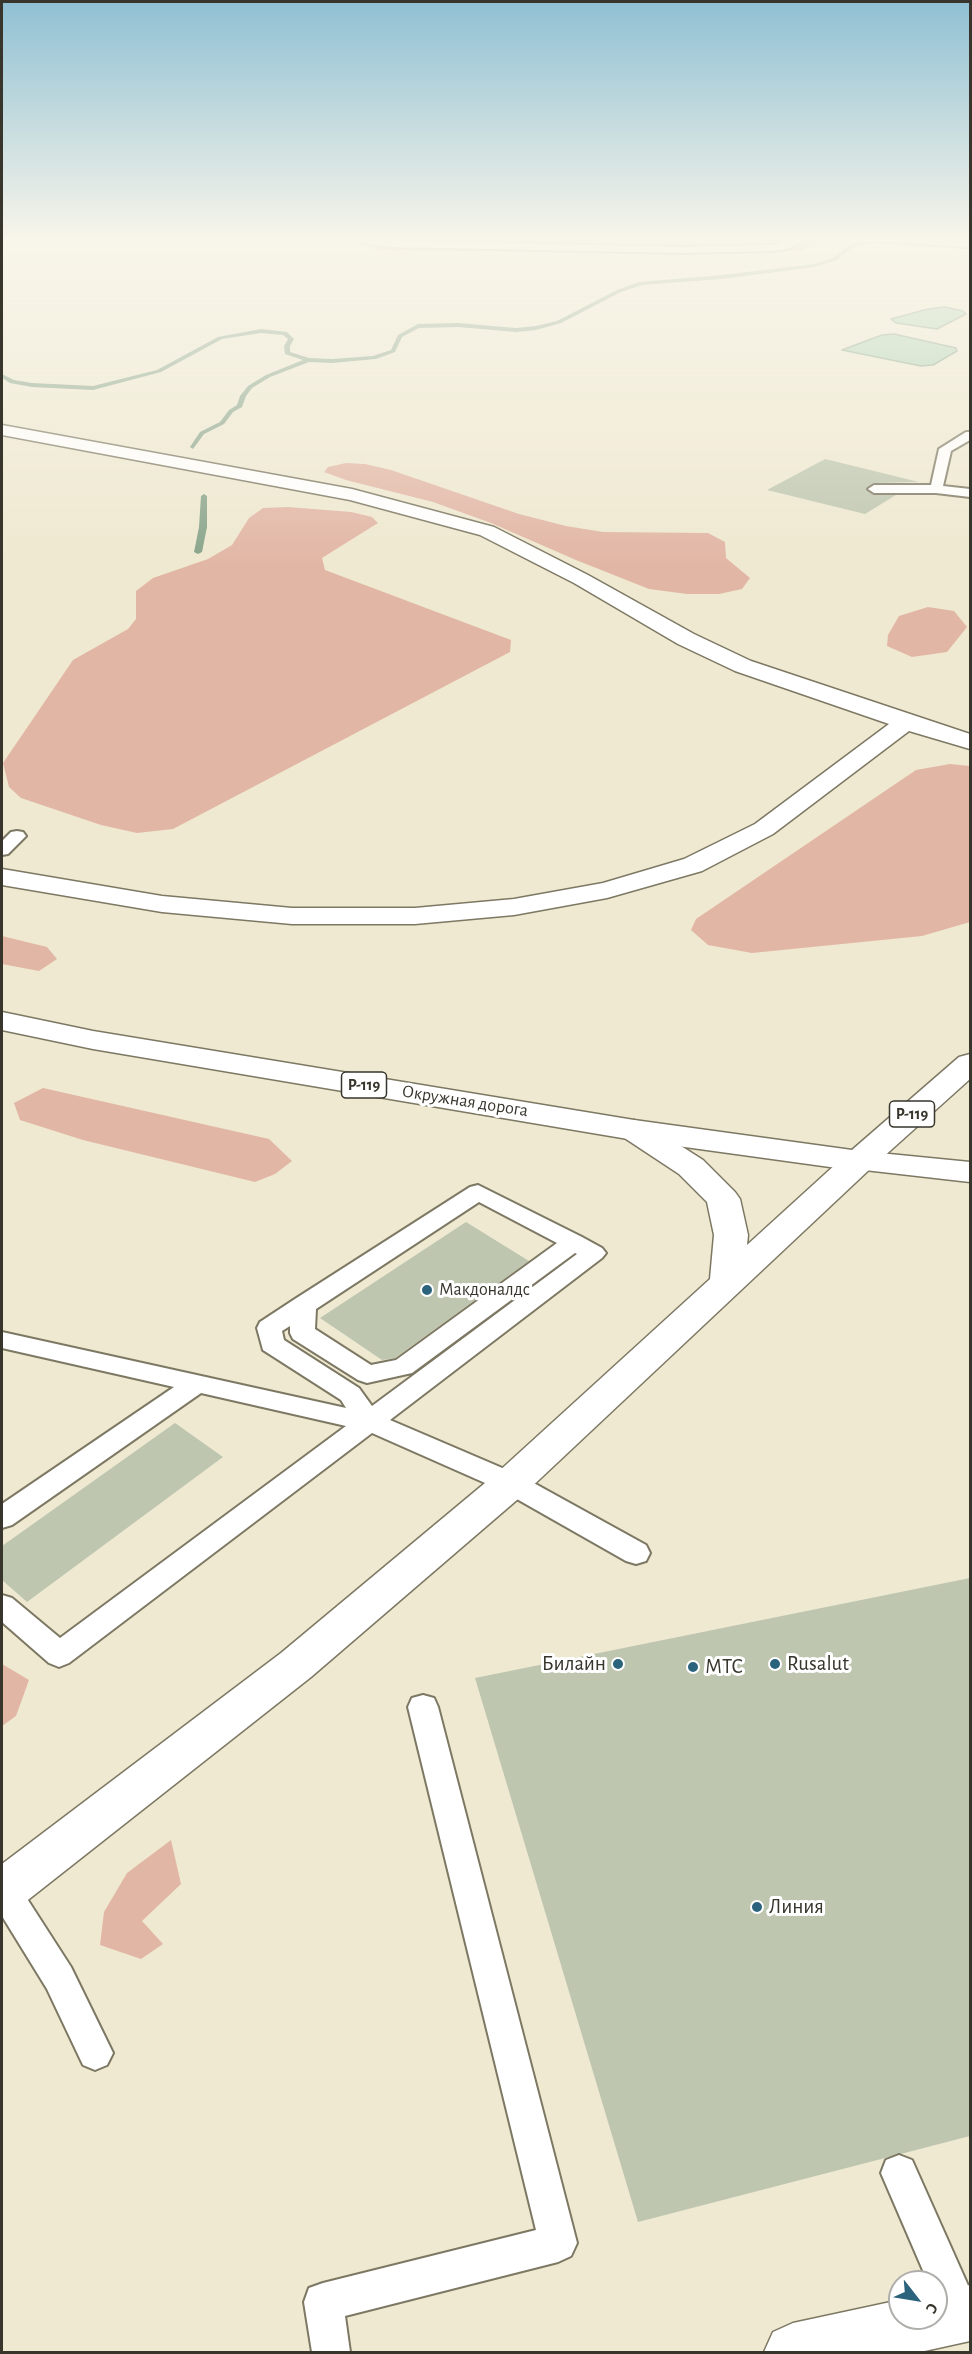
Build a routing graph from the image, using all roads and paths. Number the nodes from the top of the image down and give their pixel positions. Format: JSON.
{"nodes":[{"id":1,"x":2,"y":430,"type":"edge"},
{"id":2,"x":970,"y":435,"type":"edge"},
{"id":3,"x":874,"y":489,"type":"dead end"},
{"id":4,"x":936,"y":489,"type":"junction"},
{"id":5,"x":970,"y":493,"type":"edge"},
{"id":6,"x":906,"y":722,"type":"junction"},
{"id":7,"x":970,"y":742,"type":"edge"},
{"id":8,"x":17,"y":836,"type":"dead end"},
{"id":9,"x":2,"y":850,"type":"edge"},
{"id":10,"x":2,"y":877,"type":"edge"},
{"id":11,"x":2,"y":1021,"type":"edge"},
{"id":12,"x":969,"y":1071,"type":"edge"},
{"id":13,"x":634,"y":1130,"type":"junction"},
{"id":14,"x":859,"y":1161,"type":"junction"},
{"id":15,"x":970,"y":1172,"type":"edge"},
{"id":16,"x":574,"y":1242,"type":"junction"},
{"id":17,"x":727,"y":1283,"type":"junction"},
{"id":18,"x":304,"y":1305,"type":"junction"},
{"id":19,"x":2,"y":1340,"type":"edge"},
{"id":20,"x":198,"y":1383,"type":"junction"},
{"id":21,"x":369,"y":1422,"type":"junction"},
{"id":22,"x":512,"y":1483,"type":"junction"},
{"id":23,"x":2,"y":1518,"type":"edge"},
{"id":24,"x":636,"y":1553,"type":"dead end"},
{"id":25,"x":2,"y":1606,"type":"edge"},
{"id":26,"x":423,"y":1707,"type":"dead end"},
{"id":27,"x":2,"y":1891,"type":"edge"},
{"id":28,"x":95,"y":2053,"type":"dead end"},
{"id":29,"x":899,"y":2174,"type":"dead end"},
{"id":30,"x":966,"y":2314,"type":"edge"},
{"id":31,"x":331,"y":2352,"type":"edge"},
{"id":32,"x":793,"y":2352,"type":"edge"}],
"edges":[{"from":1,"to":6,"type":"main road"},
{"from":2,"to":4,"type":"lane"},
{"from":3,"to":4,"type":"lane"},
{"from":4,"to":5,"type":"lane"},
{"from":6,"to":7,"type":"main road"},
{"from":6,"to":10,"type":"main road"},
{"from":8,"to":9,"type":"lane"},
{"from":11,"to":13,"type":"main road","name":"Окружная дорога","number":"Р-119"},
{"from":12,"to":14,"type":"main road","number":"Р-119"},
{"from":13,"to":14,"type":"main road","name":"Окружная дорога","number":"Р-119"},
{"from":13,"to":17,"type":"main road"},
{"from":14,"to":15,"type":"main road","name":"Окружная дорога"},
{"from":14,"to":17,"type":"main road"},
{"from":16,"to":18,"type":"lane"},
{"from":16,"to":18,"type":"lane"},
{"from":16,"to":21,"type":"lane"},
{"from":17,"to":22,"type":"main road"},
{"from":18,"to":21,"type":"lane"},
{"from":19,"to":20,"type":"lane"},
{"from":20,"to":21,"type":"lane"},
{"from":20,"to":23,"type":"lane"},
{"from":21,"to":22,"type":"lane"},
{"from":21,"to":25,"type":"lane"},
{"from":22,"to":24,"type":"lane"},
{"from":22,"to":27,"type":"main road"},
{"from":26,"to":31,"type":"lane"},
{"from":27,"to":28,"type":"lane"},
{"from":29,"to":30,"type":"lane"},
{"from":30,"to":32,"type":"main road"}]}
